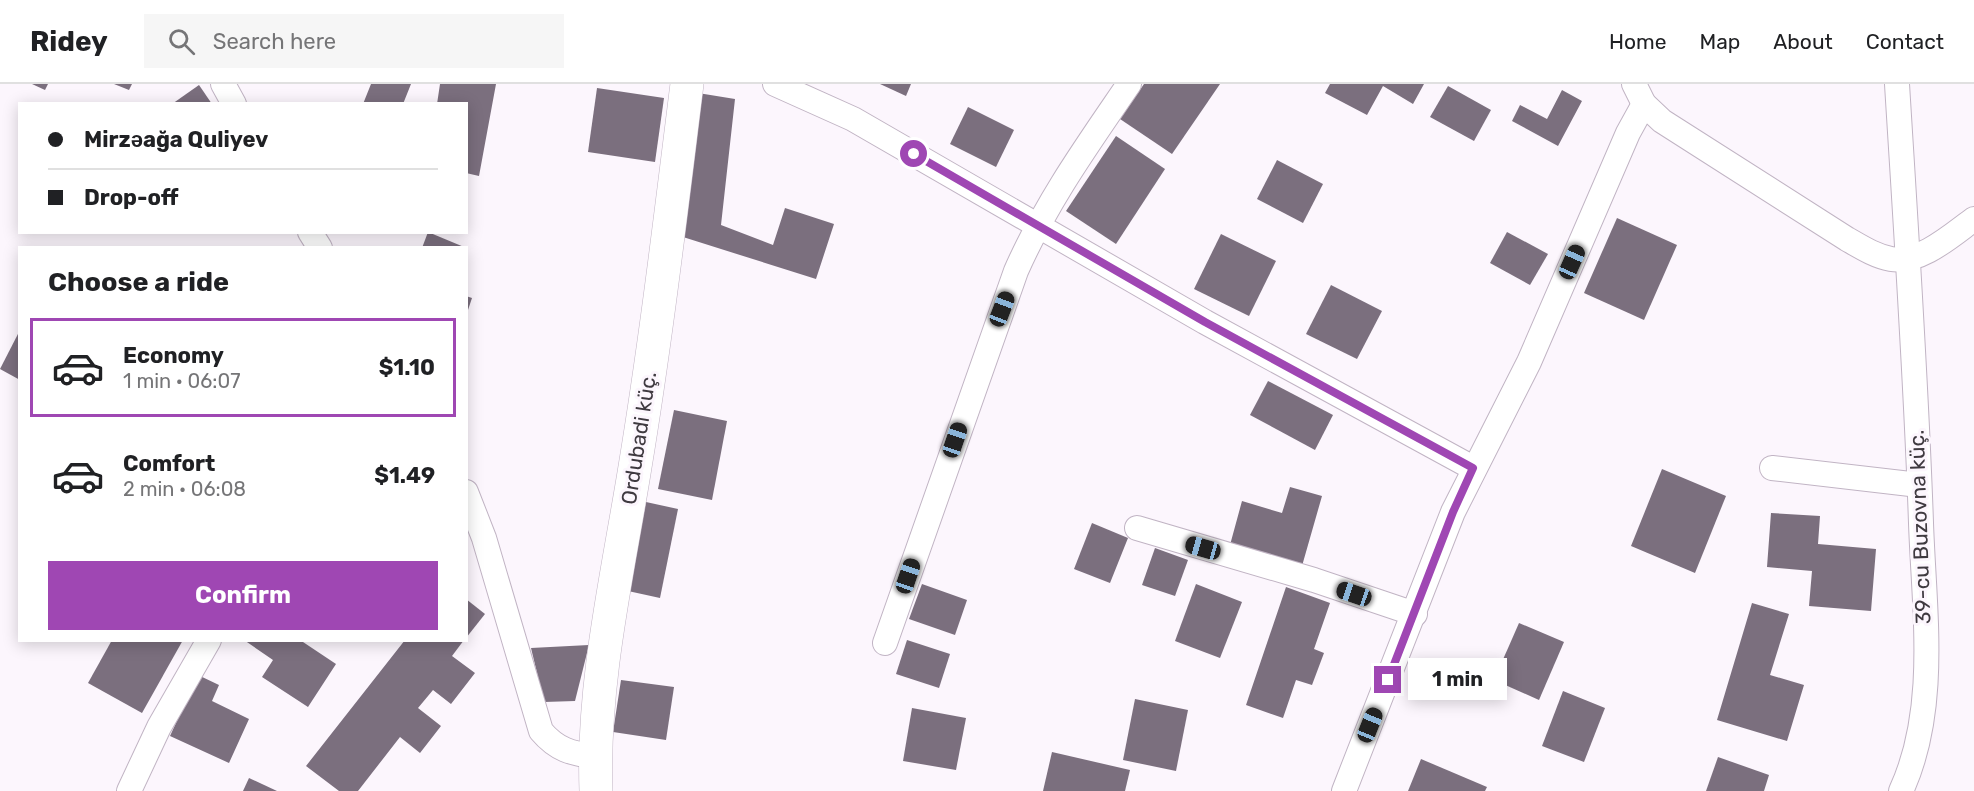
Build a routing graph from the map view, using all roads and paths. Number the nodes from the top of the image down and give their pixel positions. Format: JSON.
{"nodes":[{"id":1,"x":223,"y":84,"type":"edge"},
{"id":2,"x":687,"y":84,"type":"edge"},
{"id":3,"x":776,"y":84,"type":"edge"},
{"id":4,"x":1129,"y":84,"type":"edge"},
{"id":5,"x":1897,"y":84,"type":"edge"},
{"id":6,"x":1639,"y":94,"type":"edge"},
{"id":7,"x":233,"y":102,"type":"edge"},
{"id":8,"x":1974,"y":219,"type":"edge"},
{"id":9,"x":1037,"y":224,"type":"junction"},
{"id":10,"x":1908,"y":259,"type":"junction"},
{"id":11,"x":1473,"y":468,"type":"junction"},
{"id":12,"x":1772,"y":468,"type":"dead end"},
{"id":13,"x":1919,"y":485,"type":"junction"},
{"id":14,"x":468,"y":497,"type":"edge"},
{"id":15,"x":1137,"y":528,"type":"dead end"},
{"id":16,"x":1415,"y":614,"type":"junction"},
{"id":17,"x":208,"y":642,"type":"edge"},
{"id":18,"x":885,"y":643,"type":"dead end"},
{"id":19,"x":594,"y":757,"type":"junction"},
{"id":20,"x":129,"y":791,"type":"edge"},
{"id":21,"x":596,"y":791,"type":"edge"},
{"id":22,"x":1344,"y":791,"type":"edge"},
{"id":23,"x":1900,"y":791,"type":"edge"}],
"edges":[{"from":1,"to":7,"type":"street"},
{"from":2,"to":19,"type":"street","name":"Ordubadi küç."},
{"from":3,"to":9,"type":"street"},
{"from":4,"to":9,"type":"street"},
{"from":5,"to":10,"type":"street","name":"39-cu Buzovna küç."},
{"from":6,"to":10,"type":"street"},
{"from":6,"to":11,"type":"street"},
{"from":8,"to":10,"type":"street"},
{"from":9,"to":11,"type":"street"},
{"from":9,"to":18,"type":"street"},
{"from":10,"to":13,"type":"street","name":"39-cu Buzovna küç."},
{"from":11,"to":16,"type":"street"},
{"from":12,"to":13,"type":"street"},
{"from":13,"to":23,"type":"street","name":"39-cu Buzovna küç."},
{"from":14,"to":19,"type":"street"},
{"from":15,"to":16,"type":"street"},
{"from":16,"to":22,"type":"street"},
{"from":17,"to":20,"type":"street"},
{"from":19,"to":21,"type":"street","name":"Ordubadi küç."}]}
